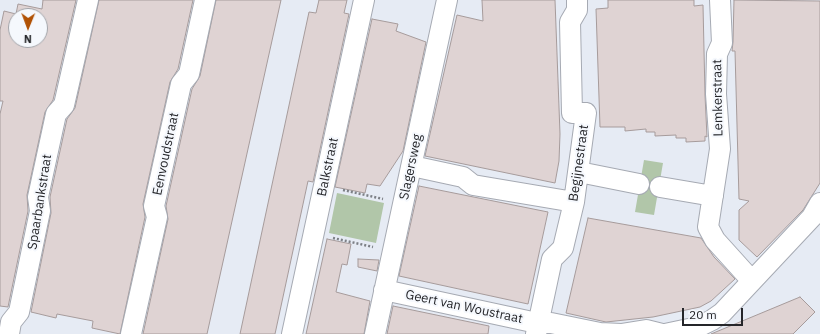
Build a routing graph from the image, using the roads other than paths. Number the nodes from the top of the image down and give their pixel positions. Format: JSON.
{"nodes":[{"id":1,"x":88,"y":0,"type":"edge"},
{"id":2,"x":205,"y":0,"type":"edge"},
{"id":3,"x":364,"y":0,"type":"edge"},
{"id":4,"x":447,"y":0,"type":"edge"},
{"id":5,"x":577,"y":0,"type":"edge"},
{"id":6,"x":720,"y":0,"type":"edge"},
{"id":7,"x":412,"y":166,"type":"junction"},
{"id":8,"x":579,"y":172,"type":"junction"},
{"id":9,"x":639,"y":184,"type":"dead end"},
{"id":10,"x":660,"y":187,"type":"dead end"},
{"id":11,"x":713,"y":196,"type":"junction"},
{"id":12,"x":574,"y":202,"type":"junction"},
{"id":13,"x":820,"y":203,"type":"edge"},
{"id":14,"x":752,"y":281,"type":"junction"},
{"id":15,"x":384,"y":290,"type":"junction"},
{"id":16,"x":536,"y":329,"type":"edge"},
{"id":17,"x":9,"y":334,"type":"edge"},
{"id":18,"x":131,"y":334,"type":"edge"},
{"id":19,"x":292,"y":334,"type":"edge"},
{"id":20,"x":375,"y":334,"type":"edge"},
{"id":21,"x":662,"y":334,"type":"edge"},
{"id":22,"x":665,"y":334,"type":"edge"}],
"edges":[{"from":1,"to":17,"type":"street","name":"Spaarbankstraat"},
{"from":2,"to":18,"type":"street","name":"Eenvoudstraat"},
{"from":3,"to":19,"type":"street","name":"Balkstraat"},
{"from":4,"to":7,"type":"street","name":"Slagersweg"},
{"from":5,"to":8,"type":"street","name":"Begijnestraat"},
{"from":6,"to":11,"type":"street","name":"Lemkerstraat"},
{"from":7,"to":12,"type":"street"},
{"from":7,"to":15,"type":"street","name":"Slagersweg"},
{"from":8,"to":9,"type":"street"},
{"from":8,"to":12,"type":"street","name":"Begijnestraat"},
{"from":10,"to":11,"type":"street"},
{"from":11,"to":14,"type":"street","name":"Lemkerstraat"},
{"from":12,"to":16,"type":"street","name":"Begijnestraat"},
{"from":13,"to":14,"type":"street"},
{"from":14,"to":22,"type":"street"},
{"from":15,"to":16,"type":"street","name":"Geert van Woustraat"},
{"from":15,"to":20,"type":"street","name":"Slagersweg"},
{"from":16,"to":21,"type":"street","name":"Geert van Woustraat"}]}
